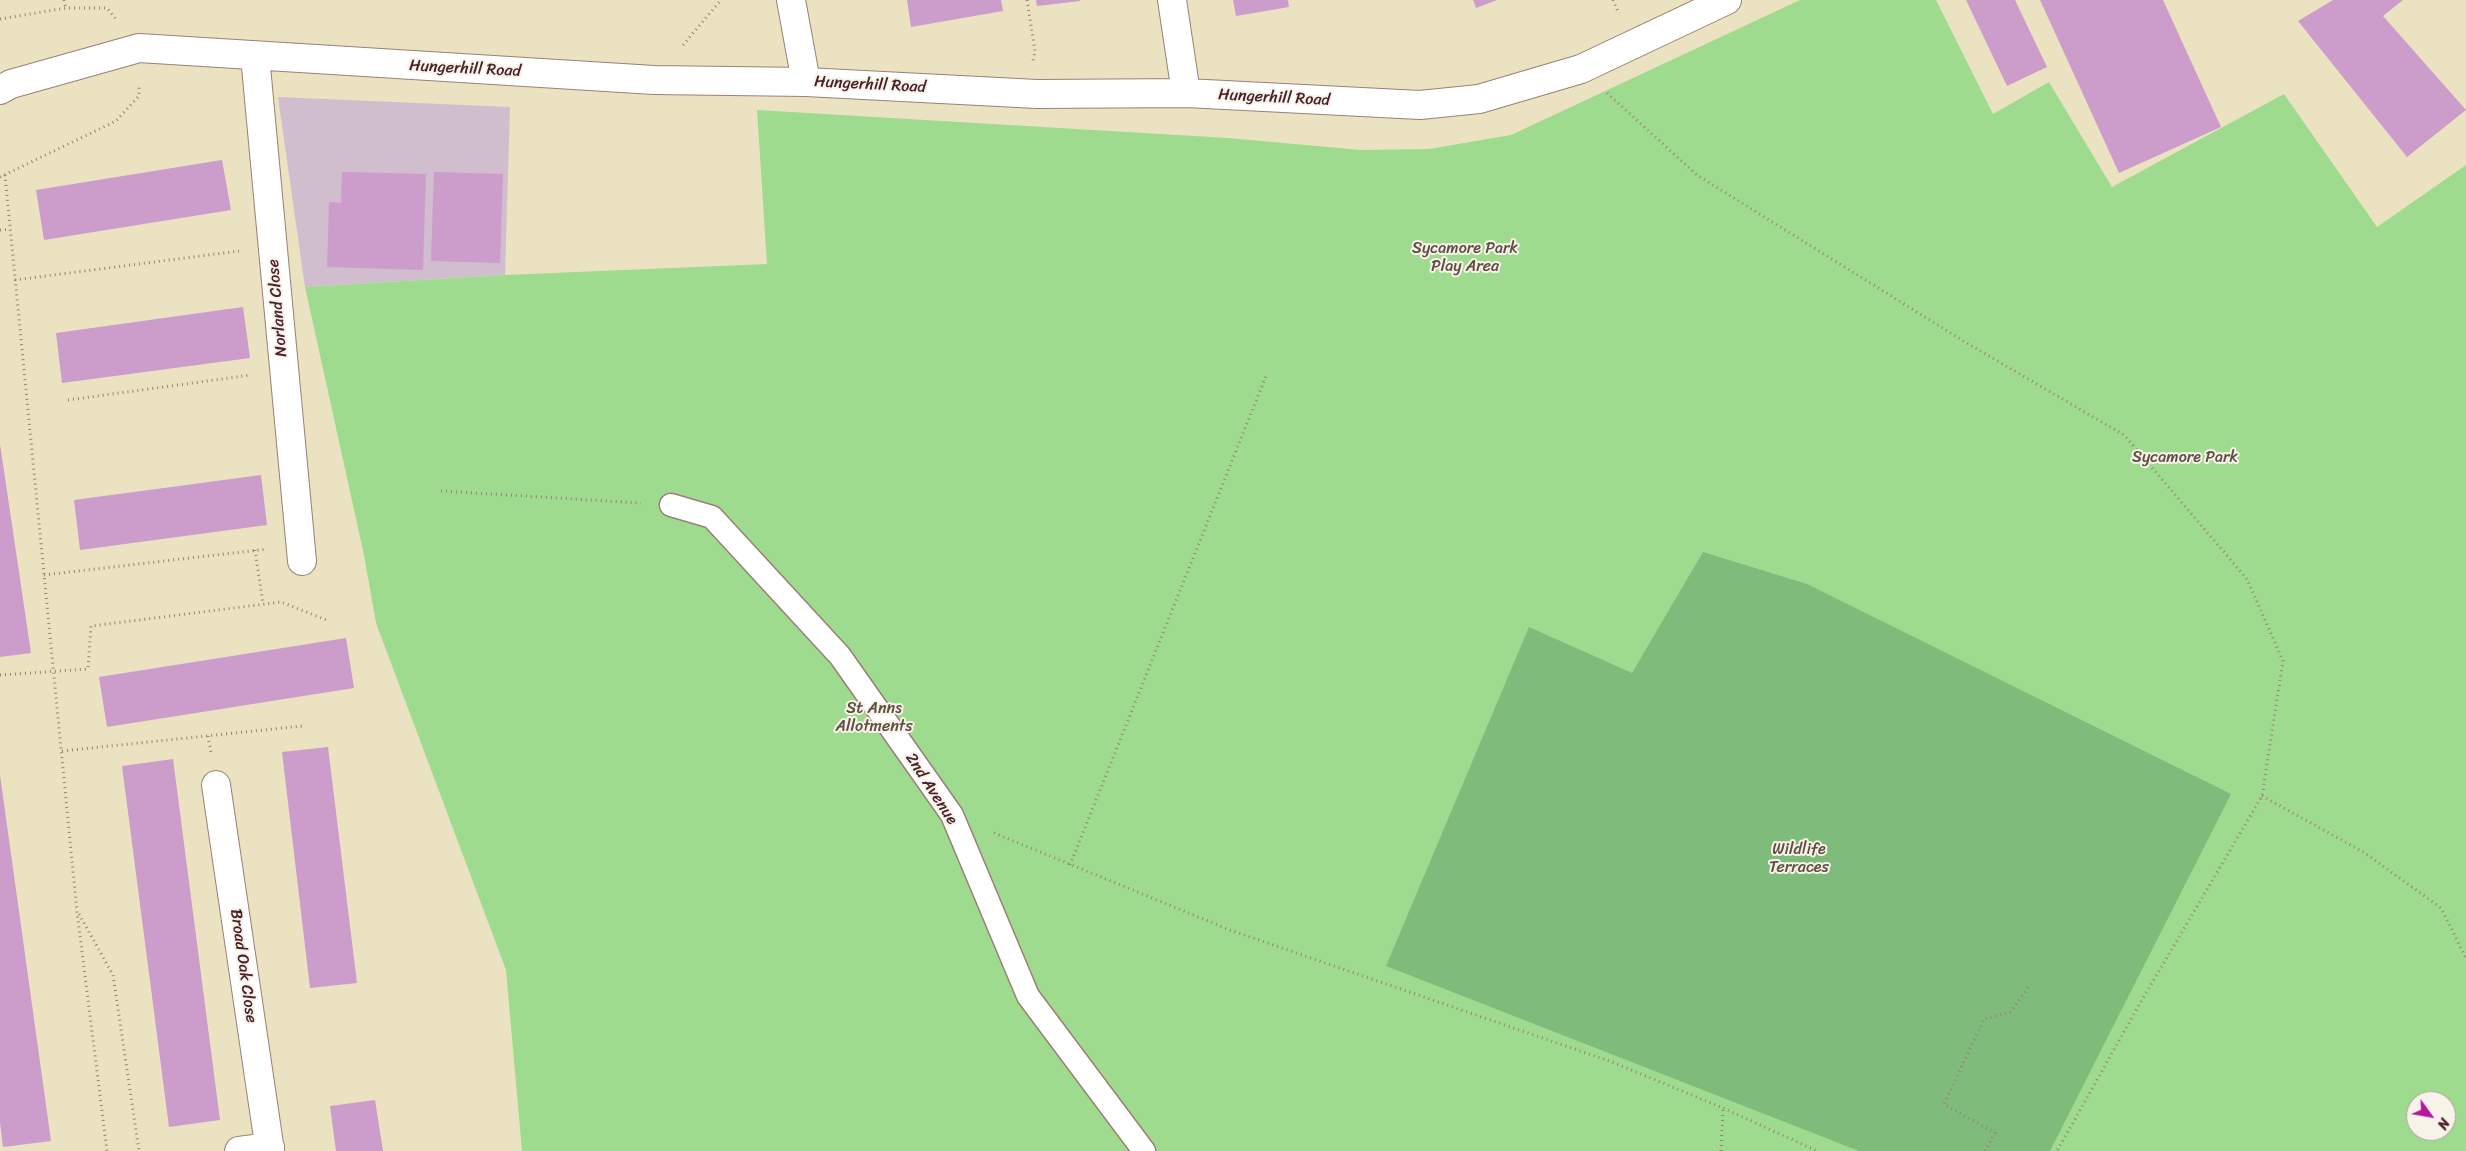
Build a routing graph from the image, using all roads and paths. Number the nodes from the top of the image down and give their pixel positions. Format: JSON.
{"nodes":[{"id":1,"x":64,"y":0,"type":"edge"},
{"id":2,"x":721,"y":0,"type":"edge"},
{"id":3,"x":791,"y":0,"type":"edge"},
{"id":4,"x":1027,"y":0,"type":"edge"},
{"id":5,"x":1172,"y":0,"type":"edge"},
{"id":6,"x":1727,"y":0,"type":"edge"},
{"id":7,"x":66,"y":8,"type":"junction"},
{"id":8,"x":0,"y":19,"type":"edge"},
{"id":9,"x":140,"y":48,"type":"junction"},
{"id":10,"x":255,"y":56,"type":"junction"},
{"id":11,"x":1581,"y":69,"type":"junction"},
{"id":12,"x":654,"y":80,"type":"junction"},
{"id":13,"x":806,"y":82,"type":"junction"},
{"id":14,"x":0,"y":90,"type":"edge"},
{"id":15,"x":1186,"y":93,"type":"junction"},
{"id":16,"x":1037,"y":94,"type":"junction"},
{"id":17,"x":5,"y":174,"type":"junction"},
{"id":18,"x":0,"y":177,"type":"edge"},
{"id":19,"x":10,"y":229,"type":"junction"},
{"id":20,"x":0,"y":230,"type":"edge"},
{"id":21,"x":272,"y":246,"type":"junction"},
{"id":22,"x":15,"y":280,"type":"junction"},
{"id":23,"x":284,"y":371,"type":"junction"},
{"id":24,"x":1266,"y":376,"type":"dead end"},
{"id":25,"x":68,"y":400,"type":"dead end"},
{"id":26,"x":442,"y":491,"type":"dead end"},
{"id":27,"x":671,"y":505,"type":"joint"},
{"id":28,"x":255,"y":550,"type":"junction"},
{"id":29,"x":301,"y":553,"type":"joint"},
{"id":30,"x":44,"y":575,"type":"junction"},
{"id":31,"x":263,"y":604,"type":"junction"},
{"id":32,"x":329,"y":621,"type":"dead end"},
{"id":33,"x":54,"y":671,"type":"junction"},
{"id":34,"x":0,"y":675,"type":"edge"},
{"id":35,"x":302,"y":726,"type":"dead end"},
{"id":36,"x":62,"y":751,"type":"junction"},
{"id":37,"x":216,"y":785,"type":"dead end"},
{"id":38,"x":2262,"y":796,"type":"junction"},
{"id":39,"x":952,"y":815,"type":"junction"},
{"id":40,"x":1070,"y":865,"type":"junction"},
{"id":41,"x":77,"y":912,"type":"junction"},
{"id":42,"x":2466,"y":958,"type":"edge"},
{"id":43,"x":2029,"y":986,"type":"dead end"},
{"id":44,"x":1723,"y":1108,"type":"junction"},
{"id":45,"x":270,"y":1149,"type":"edge"},
{"id":46,"x":107,"y":1151,"type":"edge"},
{"id":47,"x":139,"y":1151,"type":"edge"},
{"id":48,"x":240,"y":1151,"type":"edge"},
{"id":49,"x":1144,"y":1151,"type":"edge"},
{"id":50,"x":1721,"y":1151,"type":"edge"},
{"id":51,"x":1817,"y":1151,"type":"edge"},
{"id":52,"x":1985,"y":1151,"type":"edge"},
{"id":53,"x":2057,"y":1151,"type":"edge"}],
"edges":[{"from":1,"to":7,"type":"path"},
{"from":2,"to":12,"type":"path"},
{"from":3,"to":13,"type":"street"},
{"from":4,"to":16,"type":"path"},
{"from":5,"to":15,"type":"street"},
{"from":6,"to":11,"type":"street","name":"Hungerhill Road"},
{"from":7,"to":8,"type":"path"},
{"from":7,"to":9,"type":"path"},
{"from":9,"to":10,"type":"street","name":"Hungerhill Road"},
{"from":9,"to":14,"type":"street","name":"Hungerhill Road"},
{"from":9,"to":17,"type":"path"},
{"from":10,"to":12,"type":"street","name":"Hungerhill Road"},
{"from":10,"to":21,"type":"street","name":"Norland Close"},
{"from":11,"to":15,"type":"street","name":"Hungerhill Road"},
{"from":11,"to":38,"type":"path"},
{"from":12,"to":13,"type":"street","name":"Hungerhill Road"},
{"from":13,"to":16,"type":"street","name":"Hungerhill Road"},
{"from":15,"to":16,"type":"street","name":"Hungerhill Road"},
{"from":17,"to":18,"type":"path"},
{"from":17,"to":19,"type":"path"},
{"from":19,"to":20,"type":"path"},
{"from":19,"to":22,"type":"path"},
{"from":21,"to":22,"type":"path"},
{"from":21,"to":23,"type":"street","name":"Norland Close"},
{"from":22,"to":30,"type":"path"},
{"from":23,"to":25,"type":"path"},
{"from":23,"to":29,"type":"street","name":"Norland Close"},
{"from":24,"to":40,"type":"path"},
{"from":26,"to":27,"type":"path"},
{"from":27,"to":39,"type":"lane","name":"2nd Avenue"},
{"from":28,"to":29,"type":"path"},
{"from":28,"to":30,"type":"path"},
{"from":28,"to":31,"type":"path"},
{"from":30,"to":33,"type":"path"},
{"from":31,"to":32,"type":"path"},
{"from":31,"to":33,"type":"path"},
{"from":33,"to":34,"type":"path"},
{"from":33,"to":36,"type":"path"},
{"from":35,"to":36,"type":"path"},
{"from":36,"to":41,"type":"path"},
{"from":37,"to":45,"type":"street","name":"Broad Oak Close"},
{"from":38,"to":42,"type":"path"},
{"from":38,"to":53,"type":"path"},
{"from":39,"to":40,"type":"path"},
{"from":39,"to":49,"type":"lane","name":"2nd Avenue"},
{"from":40,"to":44,"type":"path"},
{"from":41,"to":46,"type":"path"},
{"from":41,"to":47,"type":"path"},
{"from":43,"to":52,"type":"path"},
{"from":44,"to":50,"type":"path"},
{"from":44,"to":51,"type":"path"},
{"from":45,"to":48,"type":"street","name":"Broad Oak Close"}]}
